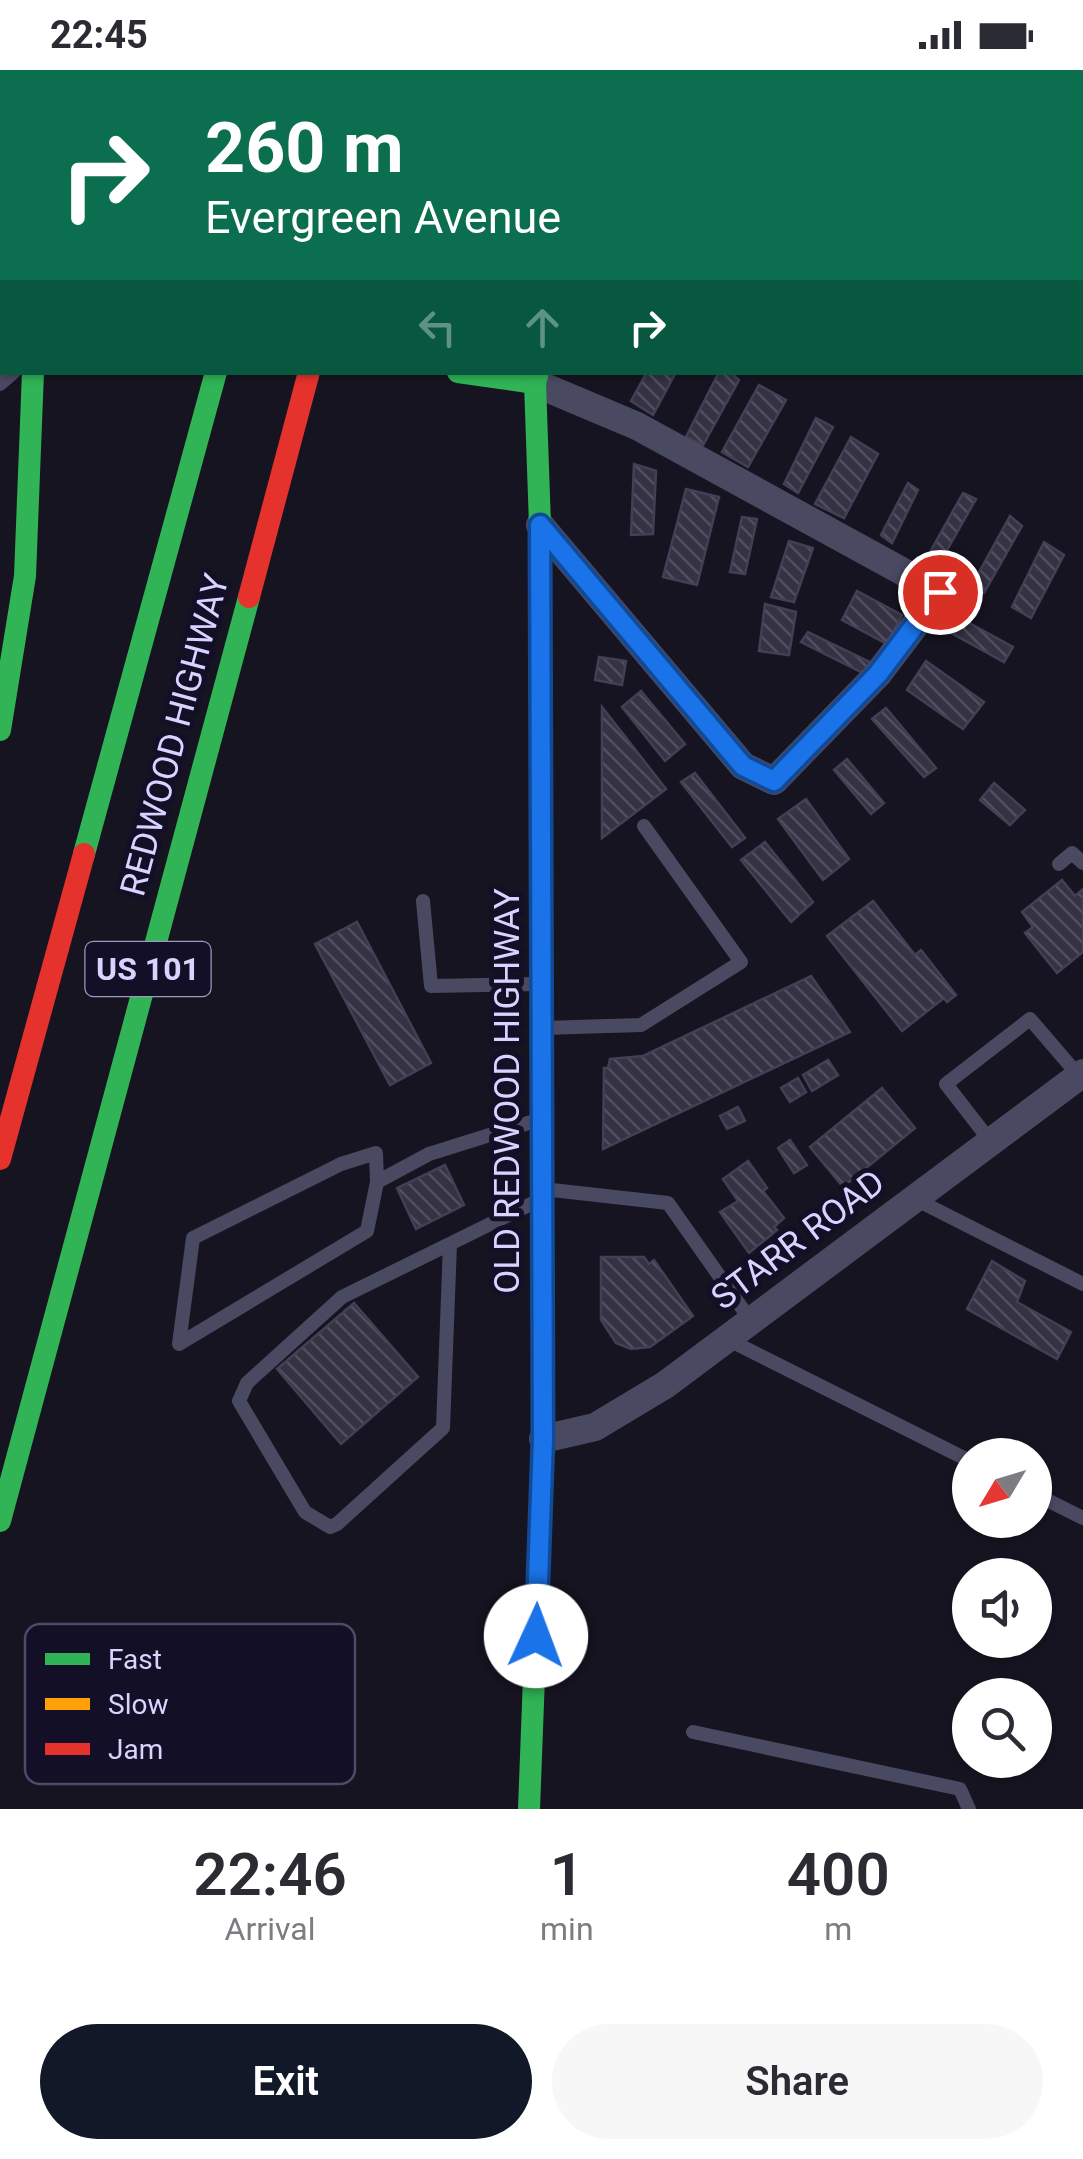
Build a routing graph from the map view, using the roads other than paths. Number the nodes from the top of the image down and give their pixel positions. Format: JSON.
{"nodes":[{"id":1,"x":33,"y":375,"type":"edge"},
{"id":2,"x":215,"y":375,"type":"edge"},
{"id":3,"x":308,"y":375,"type":"edge"},
{"id":4,"x":498,"y":375,"type":"edge"},
{"id":5,"x":537,"y":378,"type":"edge"},
{"id":6,"x":540,"y":525,"type":"junction"},
{"id":7,"x":0,"y":730,"type":"edge"},
{"id":8,"x":644,"y":826,"type":"dead end"},
{"id":9,"x":1059,"y":864,"type":"dead end"},
{"id":10,"x":1083,"y":864,"type":"edge"},
{"id":11,"x":423,"y":901,"type":"dead end"},
{"id":12,"x":542,"y":984,"type":"junction"},
{"id":13,"x":542,"y":1028,"type":"junction"},
{"id":14,"x":1081,"y":1075,"type":"edge"},
{"id":15,"x":542,"y":1119,"type":"junction"},
{"id":16,"x":991,"y":1142,"type":"junction"},
{"id":17,"x":0,"y":1159,"type":"edge"},
{"id":18,"x":377,"y":1182,"type":"junction"},
{"id":19,"x":542,"y":1194,"type":"junction"},
{"id":20,"x":914,"y":1199,"type":"junction"},
{"id":21,"x":450,"y":1244,"type":"junction"},
{"id":22,"x":1083,"y":1284,"type":"edge"},
{"id":23,"x":750,"y":1321,"type":"junction"},
{"id":24,"x":727,"y":1339,"type":"junction"},
{"id":25,"x":543,"y":1439,"type":"junction"},
{"id":26,"x":952,"y":1452,"type":"edge"},
{"id":27,"x":1052,"y":1502,"type":"edge"},
{"id":28,"x":1083,"y":1518,"type":"edge"},
{"id":29,"x":0,"y":1521,"type":"edge"},
{"id":30,"x":693,"y":1732,"type":"dead end"},
{"id":31,"x":530,"y":1809,"type":"edge"},
{"id":32,"x":969,"y":1809,"type":"edge"}],
"edges":[{"from":1,"to":7,"type":"main road"},
{"from":2,"to":17,"type":"main road","name":"REDWOOD HIGHWAY","number":"US 101"},
{"from":3,"to":29,"type":"main road","name":"REDWOOD HIGHWAY","number":"US 101"},
{"from":4,"to":5,"type":"main road"},
{"from":5,"to":6,"type":"main road","name":"OLD REDWOOD HIGHWAY"},
{"from":5,"to":6,"type":"street"},
{"from":6,"to":12,"type":"main road","name":"OLD REDWOOD HIGHWAY"},
{"from":8,"to":13,"type":"lane"},
{"from":9,"to":10,"type":"lane"},
{"from":11,"to":12,"type":"lane"},
{"from":12,"to":13,"type":"main road","name":"OLD REDWOOD HIGHWAY"},
{"from":13,"to":15,"type":"main road","name":"OLD REDWOOD HIGHWAY"},
{"from":14,"to":16,"type":"street","name":"STARR ROAD"},
{"from":14,"to":16,"type":"lane"},
{"from":15,"to":18,"type":"lane"},
{"from":15,"to":19,"type":"main road","name":"OLD REDWOOD HIGHWAY"},
{"from":16,"to":20,"type":"street","name":"STARR ROAD"},
{"from":18,"to":18,"type":"lane"},
{"from":19,"to":21,"type":"lane"},
{"from":19,"to":23,"type":"lane"},
{"from":19,"to":25,"type":"main road","name":"OLD REDWOOD HIGHWAY"},
{"from":20,"to":22,"type":"lane"},
{"from":20,"to":23,"type":"street","name":"STARR ROAD"},
{"from":21,"to":21,"type":"lane"},
{"from":23,"to":24,"type":"street","name":"STARR ROAD"},
{"from":24,"to":25,"type":"street","name":"STARR ROAD"},
{"from":24,"to":26,"type":"lane"},
{"from":25,"to":31,"type":"main road","name":"OLD REDWOOD HIGHWAY"},
{"from":27,"to":28,"type":"lane"},
{"from":30,"to":32,"type":"lane"}]}
